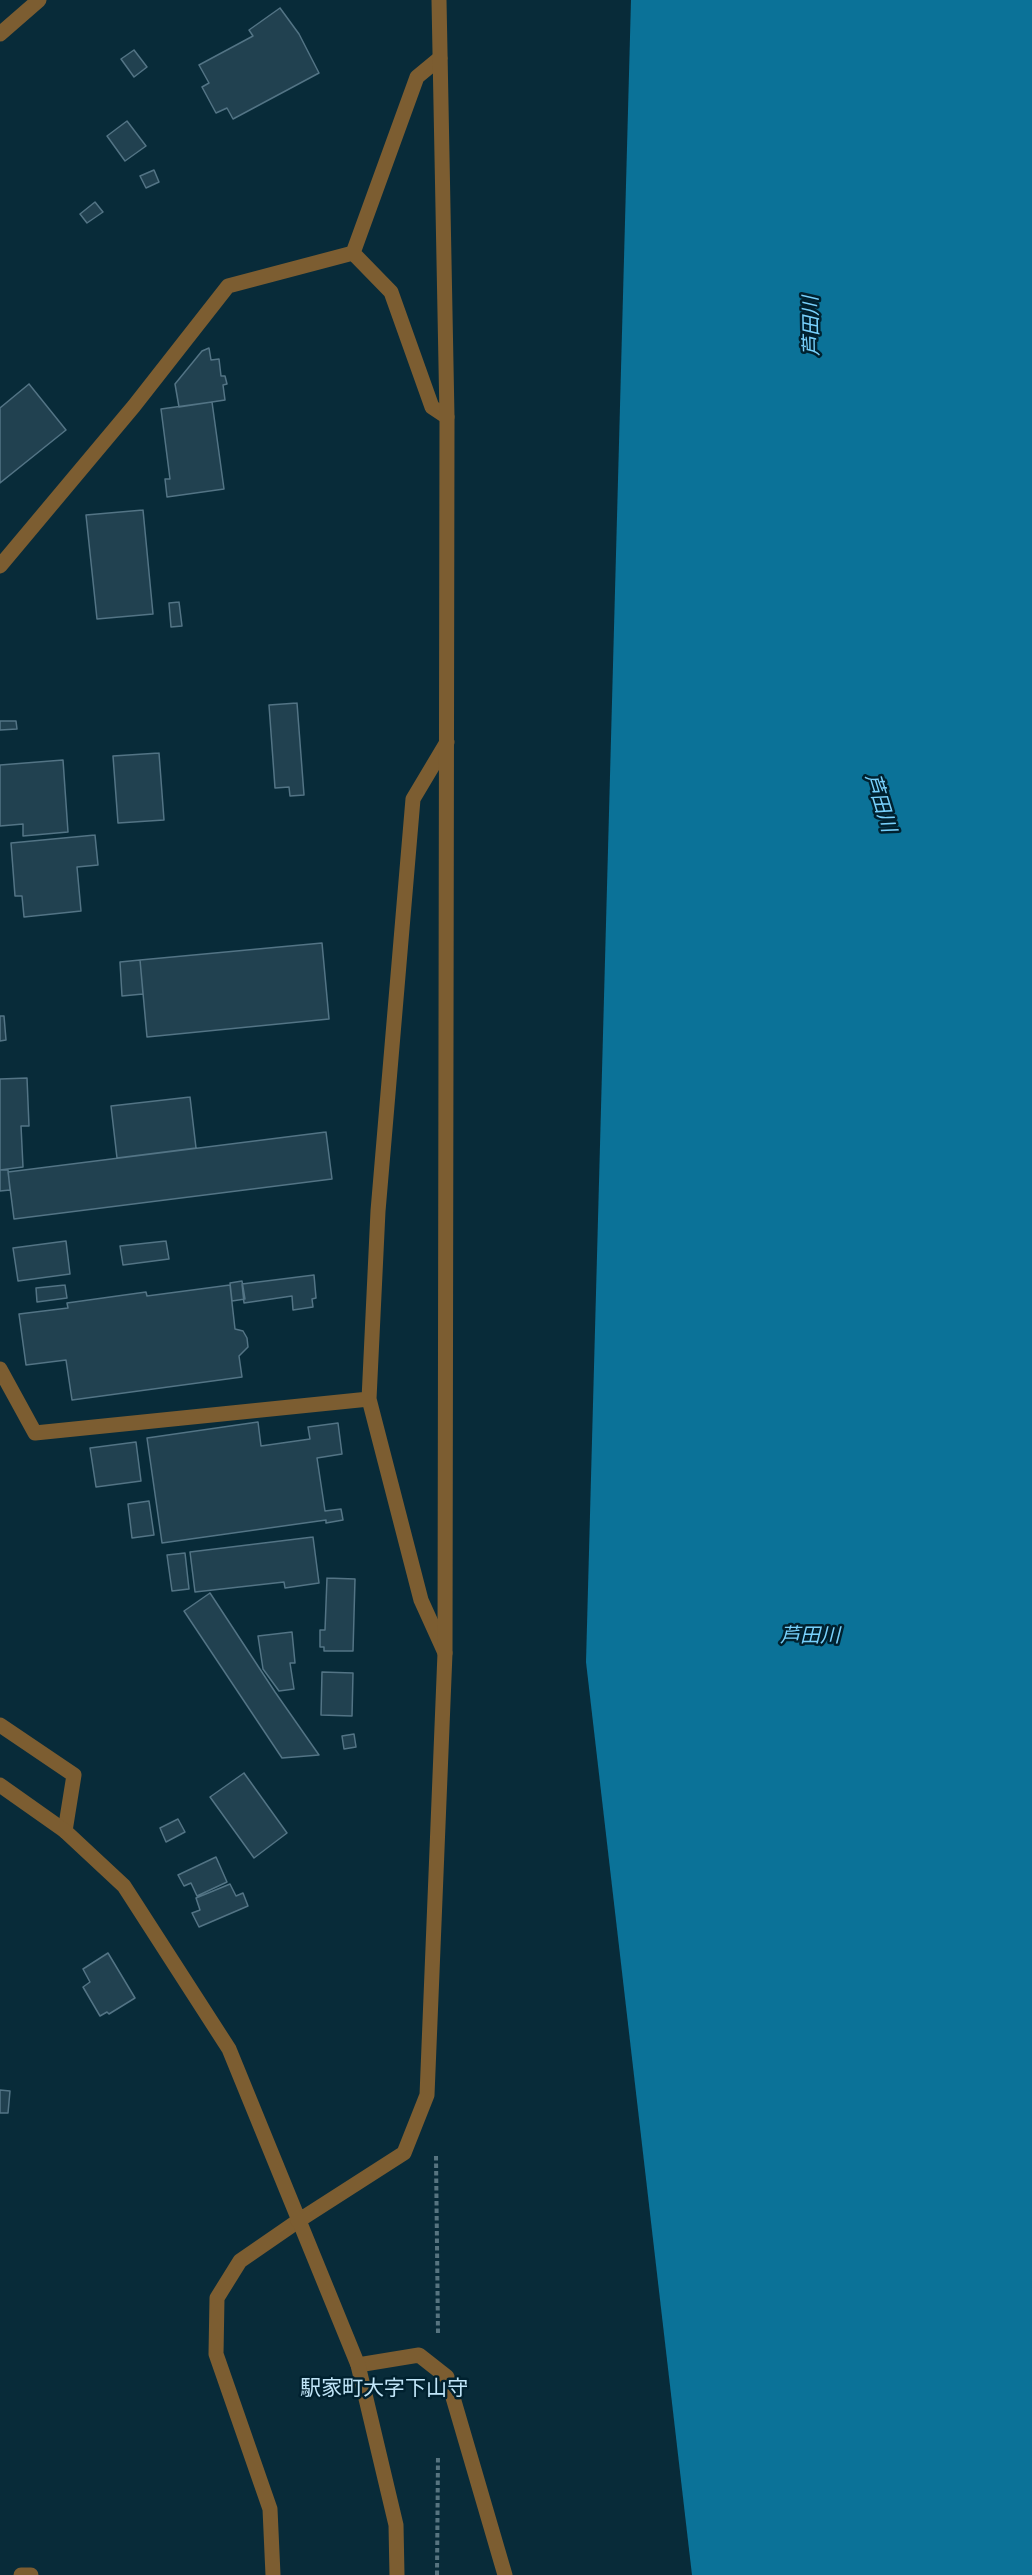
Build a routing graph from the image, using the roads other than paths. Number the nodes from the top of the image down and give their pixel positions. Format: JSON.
{"nodes":[{"id":1,"x":39,"y":0,"type":"edge"},
{"id":2,"x":440,"y":0,"type":"edge"},
{"id":3,"x":0,"y":34,"type":"edge"},
{"id":4,"x":440,"y":58,"type":"junction"},
{"id":5,"x":353,"y":253,"type":"junction"},
{"id":6,"x":447,"y":417,"type":"junction"},
{"id":7,"x":0,"y":566,"type":"edge"},
{"id":8,"x":447,"y":742,"type":"junction"},
{"id":9,"x":0,"y":1369,"type":"edge"},
{"id":10,"x":369,"y":1399,"type":"junction"},
{"id":11,"x":445,"y":1653,"type":"junction"},
{"id":12,"x":0,"y":1725,"type":"edge"},
{"id":13,"x":0,"y":1785,"type":"edge"},
{"id":14,"x":65,"y":1831,"type":"junction"},
{"id":15,"x":298,"y":2221,"type":"junction"},
{"id":16,"x":358,"y":2365,"type":"junction"},
{"id":17,"x":21,"y":2575,"type":"edge"},
{"id":18,"x":31,"y":2575,"type":"edge"},
{"id":19,"x":273,"y":2575,"type":"edge"},
{"id":20,"x":397,"y":2575,"type":"edge"},
{"id":21,"x":505,"y":2575,"type":"edge"}],
"edges":[{"from":1,"to":3,"type":"street"},
{"from":2,"to":4,"type":"street"},
{"from":4,"to":5,"type":"street"},
{"from":4,"to":6,"type":"street"},
{"from":5,"to":6,"type":"street"},
{"from":5,"to":7,"type":"street"},
{"from":6,"to":8,"type":"street"},
{"from":8,"to":10,"type":"street"},
{"from":8,"to":11,"type":"street"},
{"from":9,"to":10,"type":"street"},
{"from":10,"to":11,"type":"street"},
{"from":11,"to":15,"type":"street"},
{"from":12,"to":14,"type":"street"},
{"from":13,"to":14,"type":"street"},
{"from":14,"to":15,"type":"street"},
{"from":15,"to":16,"type":"street"},
{"from":15,"to":19,"type":"street"},
{"from":16,"to":20,"type":"street"},
{"from":16,"to":21,"type":"street"},
{"from":17,"to":18,"type":"street"}]}
